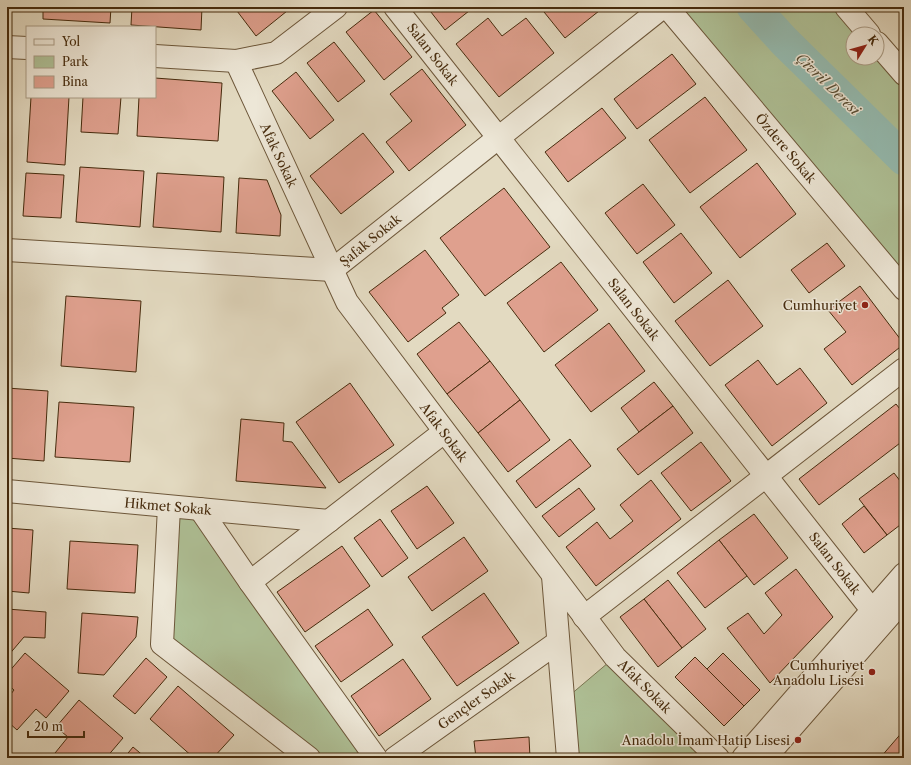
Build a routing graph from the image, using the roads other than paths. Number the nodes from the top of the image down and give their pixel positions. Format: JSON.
{"nodes":[{"id":1,"x":336,"y":7,"type":"edge"},
{"id":2,"x":395,"y":7,"type":"edge"},
{"id":3,"x":663,"y":7,"type":"edge"},
{"id":4,"x":667,"y":7,"type":"edge"},
{"id":5,"x":846,"y":7,"type":"edge"},
{"id":6,"x":862,"y":26,"type":"edge"},
{"id":7,"x":7,"y":47,"type":"edge"},
{"id":8,"x":26,"y":48,"type":"edge"},
{"id":9,"x":885,"y":52,"type":"edge"},
{"id":10,"x":156,"y":56,"type":"edge"},
{"id":11,"x":236,"y":61,"type":"junction"},
{"id":12,"x":904,"y":74,"type":"edge"},
{"id":13,"x":498,"y":137,"type":"junction"},
{"id":14,"x":7,"y":250,"type":"edge"},
{"id":15,"x":332,"y":270,"type":"junction"},
{"id":16,"x":904,"y":288,"type":"edge"},
{"id":17,"x":904,"y":369,"type":"edge"},
{"id":18,"x":444,"y":432,"type":"junction"},
{"id":19,"x":766,"y":476,"type":"junction"},
{"id":20,"x":7,"y":491,"type":"edge"},
{"id":21,"x":169,"y":507,"type":"junction"},
{"id":22,"x":200,"y":509,"type":"junction"},
{"id":23,"x":329,"y":521,"type":"junction"},
{"id":24,"x":904,"y":574,"type":"edge"},
{"id":25,"x":553,"y":576,"type":"junction"},
{"id":26,"x":250,"y":582,"type":"junction"},
{"id":27,"x":904,"y":599,"type":"edge"},
{"id":28,"x":872,"y":610,"type":"junction"},
{"id":29,"x":584,"y":616,"type":"junction"},
{"id":30,"x":558,"y":642,"type":"junction"},
{"id":31,"x":309,"y":758,"type":"edge"},
{"id":32,"x":376,"y":758,"type":"edge"},
{"id":33,"x":395,"y":758,"type":"edge"},
{"id":34,"x":568,"y":758,"type":"edge"},
{"id":35,"x":718,"y":758,"type":"edge"},
{"id":36,"x":743,"y":758,"type":"edge"},
{"id":37,"x":765,"y":758,"type":"edge"}],
"edges":[{"from":1,"to":11,"type":"street"},
{"from":2,"to":13,"type":"street","name":"Salan Sokak"},
{"from":3,"to":13,"type":"street","name":"Şafak Sokak"},
{"from":4,"to":16,"type":"street","name":"Özdere Sokak"},
{"from":5,"to":6,"type":"street"},
{"from":7,"to":8,"type":"street"},
{"from":9,"to":12,"type":"street"},
{"from":10,"to":11,"type":"street"},
{"from":11,"to":15,"type":"street","name":"Afak Sokak"},
{"from":13,"to":15,"type":"street","name":"Şafak Sokak"},
{"from":13,"to":19,"type":"street","name":"Salan Sokak"},
{"from":14,"to":15,"type":"street","name":"Şafak Sokak"},
{"from":15,"to":18,"type":"street","name":"Afak Sokak"},
{"from":17,"to":19,"type":"street"},
{"from":18,"to":23,"type":"street"},
{"from":18,"to":25,"type":"street","name":"Afak Sokak"},
{"from":19,"to":28,"type":"street","name":"Salan Sokak"},
{"from":19,"to":29,"type":"street"},
{"from":20,"to":21,"type":"street","name":"Hikmet Sokak"},
{"from":21,"to":22,"type":"street","name":"Hikmet Sokak"},
{"from":21,"to":31,"type":"street"},
{"from":22,"to":23,"type":"street","name":"Hikmet Sokak"},
{"from":22,"to":26,"type":"street"},
{"from":23,"to":26,"type":"street"},
{"from":24,"to":28,"type":"street"},
{"from":25,"to":29,"type":"street","name":"Afak Sokak"},
{"from":25,"to":30,"type":"street"},
{"from":26,"to":32,"type":"street"},
{"from":27,"to":37,"type":"street"},
{"from":28,"to":36,"type":"street"},
{"from":29,"to":35,"type":"street","name":"Afak Sokak"},
{"from":30,"to":33,"type":"street","name":"Gençler Sokak"},
{"from":30,"to":34,"type":"street"}]}
